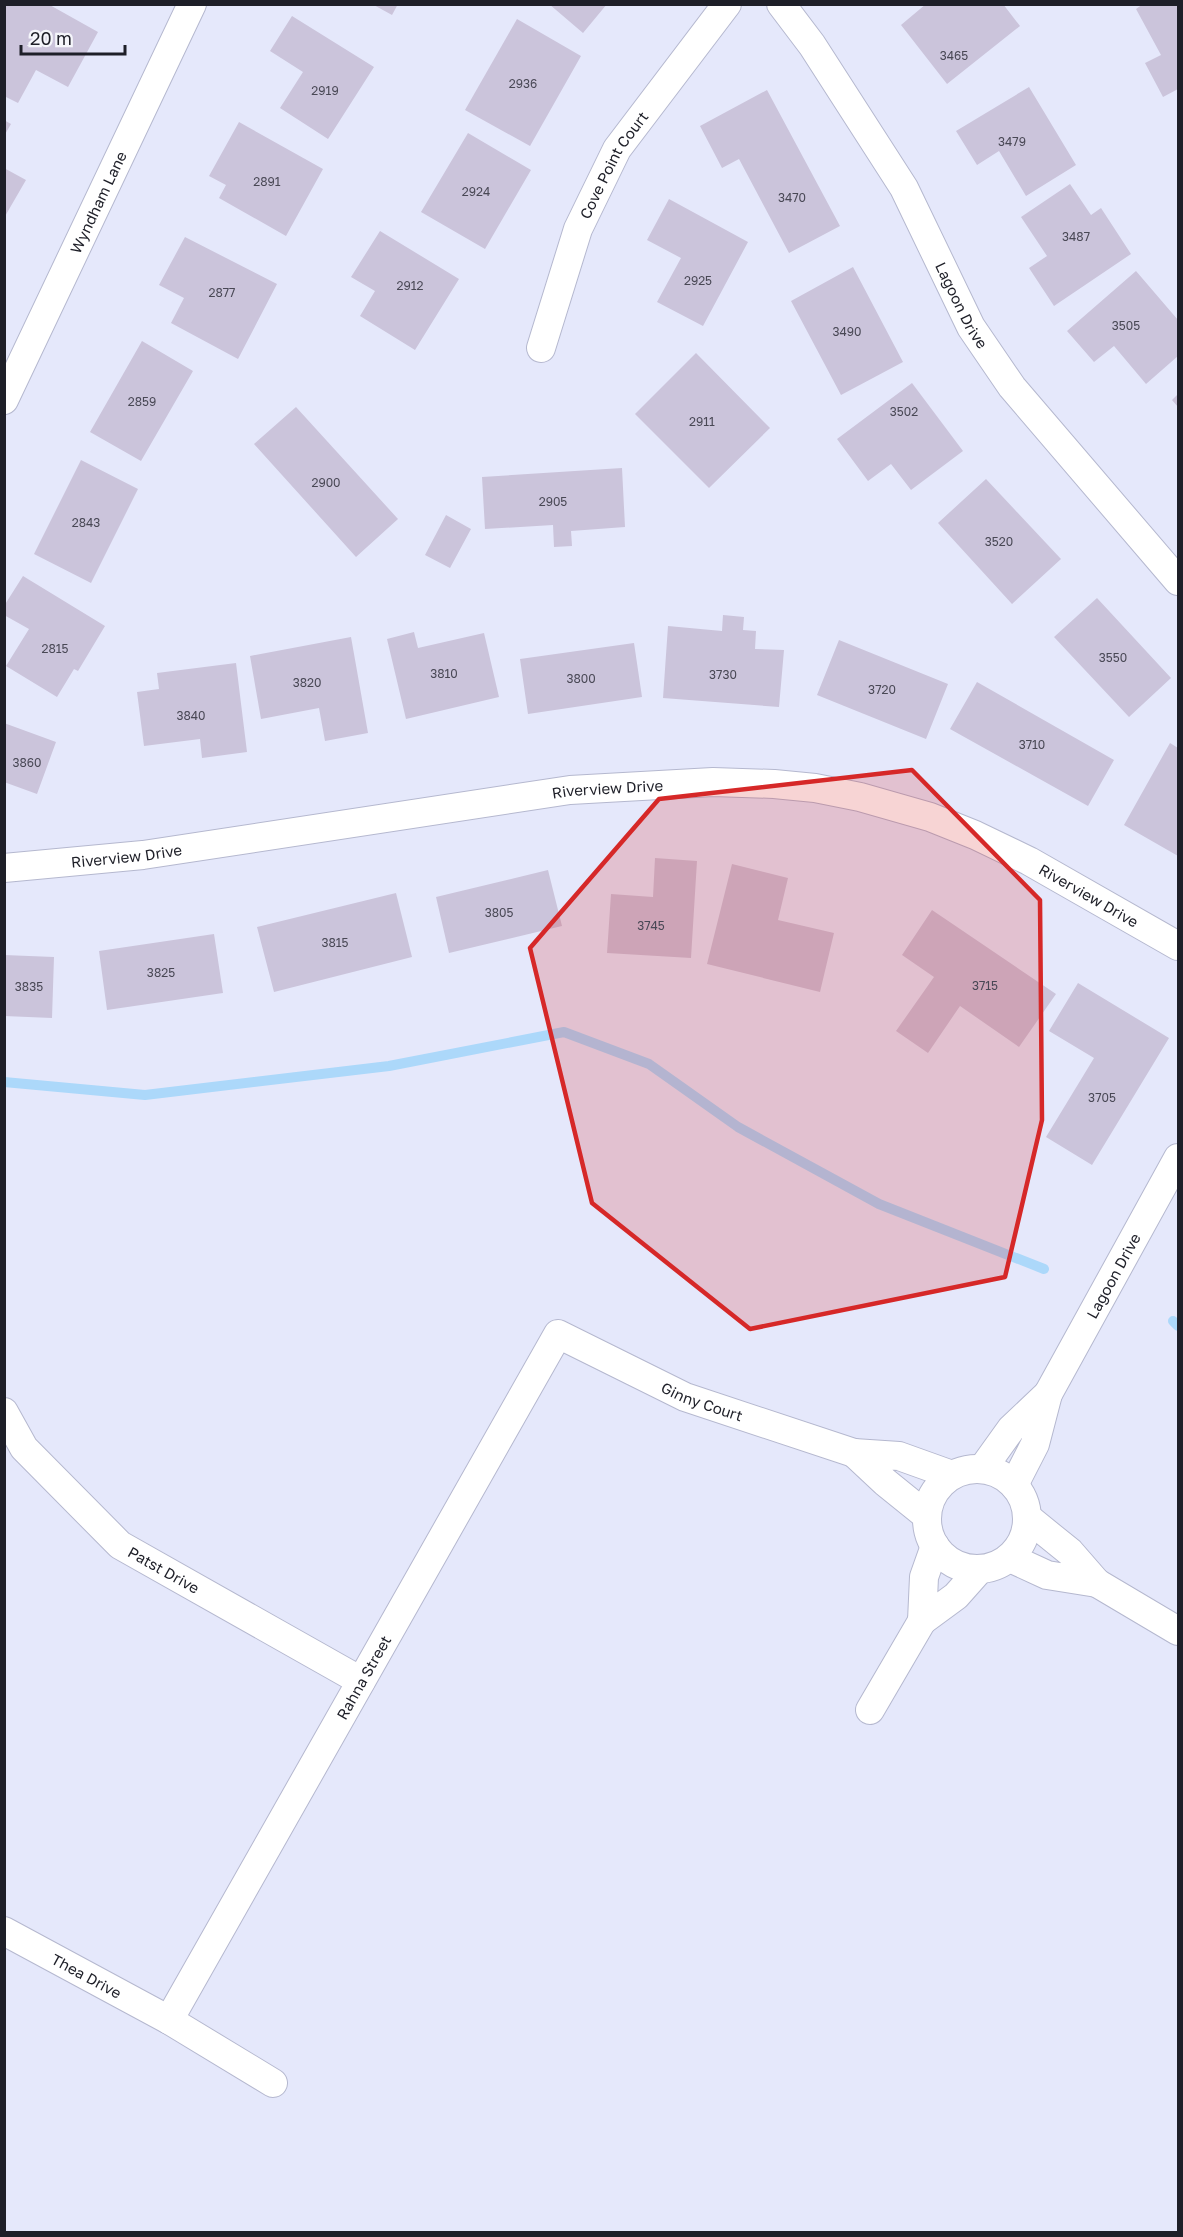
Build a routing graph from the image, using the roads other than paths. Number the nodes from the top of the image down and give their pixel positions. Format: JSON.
{"nodes":[{"id":1,"x":192,"y":4,"type":"edge"},
{"id":2,"x":727,"y":4,"type":"edge"},
{"id":3,"x":781,"y":4,"type":"edge"},
{"id":4,"x":541,"y":348,"type":"dead end"},
{"id":5,"x":4,"y":400,"type":"edge"},
{"id":6,"x":1179,"y":581,"type":"edge"},
{"id":7,"x":4,"y":868,"type":"edge"},
{"id":8,"x":1179,"y":946,"type":"edge"},
{"id":9,"x":1179,"y":1158,"type":"edge"},
{"id":10,"x":558,"y":1334,"type":"joint"},
{"id":11,"x":1048,"y":1394,"type":"junction"},
{"id":12,"x":4,"y":1412,"type":"edge"},
{"id":13,"x":854,"y":1453,"type":"junction"},
{"id":14,"x":983,"y":1468,"type":"junction"},
{"id":15,"x":952,"y":1475,"type":"junction"},
{"id":16,"x":1014,"y":1485,"type":"junction"},
{"id":17,"x":927,"y":1516,"type":"junction"},
{"id":18,"x":1028,"y":1518,"type":"junction"},
{"id":19,"x":935,"y":1546,"type":"junction"},
{"id":20,"x":1010,"y":1558,"type":"junction"},
{"id":21,"x":980,"y":1569,"type":"junction"},
{"id":22,"x":1097,"y":1583,"type":"junction"},
{"id":23,"x":922,"y":1621,"type":"junction"},
{"id":24,"x":1179,"y":1631,"type":"edge"},
{"id":25,"x":362,"y":1681,"type":"junction"},
{"id":26,"x":870,"y":1710,"type":"dead end"},
{"id":27,"x":4,"y":1931,"type":"edge"},
{"id":28,"x":169,"y":2020,"type":"junction"},
{"id":29,"x":273,"y":2083,"type":"dead end"}],
"edges":[{"from":1,"to":5,"type":"street","name":"Wyndham Lane"},
{"from":2,"to":4,"type":"street","name":"Cove Point Court"},
{"from":3,"to":6,"type":"street","name":"Lagoon Drive"},
{"from":7,"to":8,"type":"street","name":"Riverview Drive"},
{"from":9,"to":11,"type":"street","name":"Lagoon Drive"},
{"from":10,"to":13,"type":"street","name":"Ginny Court"},
{"from":10,"to":25,"type":"street","name":"Rahna Street"},
{"from":11,"to":14,"type":"street"},
{"from":11,"to":16,"type":"street"},
{"from":12,"to":25,"type":"street","name":"Patst Drive"},
{"from":13,"to":15,"type":"street"},
{"from":13,"to":17,"type":"street"},
{"from":14,"to":15,"type":"street"},
{"from":14,"to":16,"type":"street"},
{"from":15,"to":17,"type":"street"},
{"from":16,"to":18,"type":"street"},
{"from":17,"to":19,"type":"street"},
{"from":18,"to":20,"type":"street"},
{"from":18,"to":22,"type":"street"},
{"from":19,"to":21,"type":"street"},
{"from":19,"to":23,"type":"street"},
{"from":20,"to":21,"type":"street"},
{"from":20,"to":22,"type":"street"},
{"from":21,"to":23,"type":"street"},
{"from":22,"to":24,"type":"street"},
{"from":23,"to":26,"type":"street"},
{"from":25,"to":28,"type":"street","name":"Rahna Street"},
{"from":27,"to":28,"type":"street","name":"Thea Drive"},
{"from":28,"to":29,"type":"street","name":"Thea Drive"}]}
